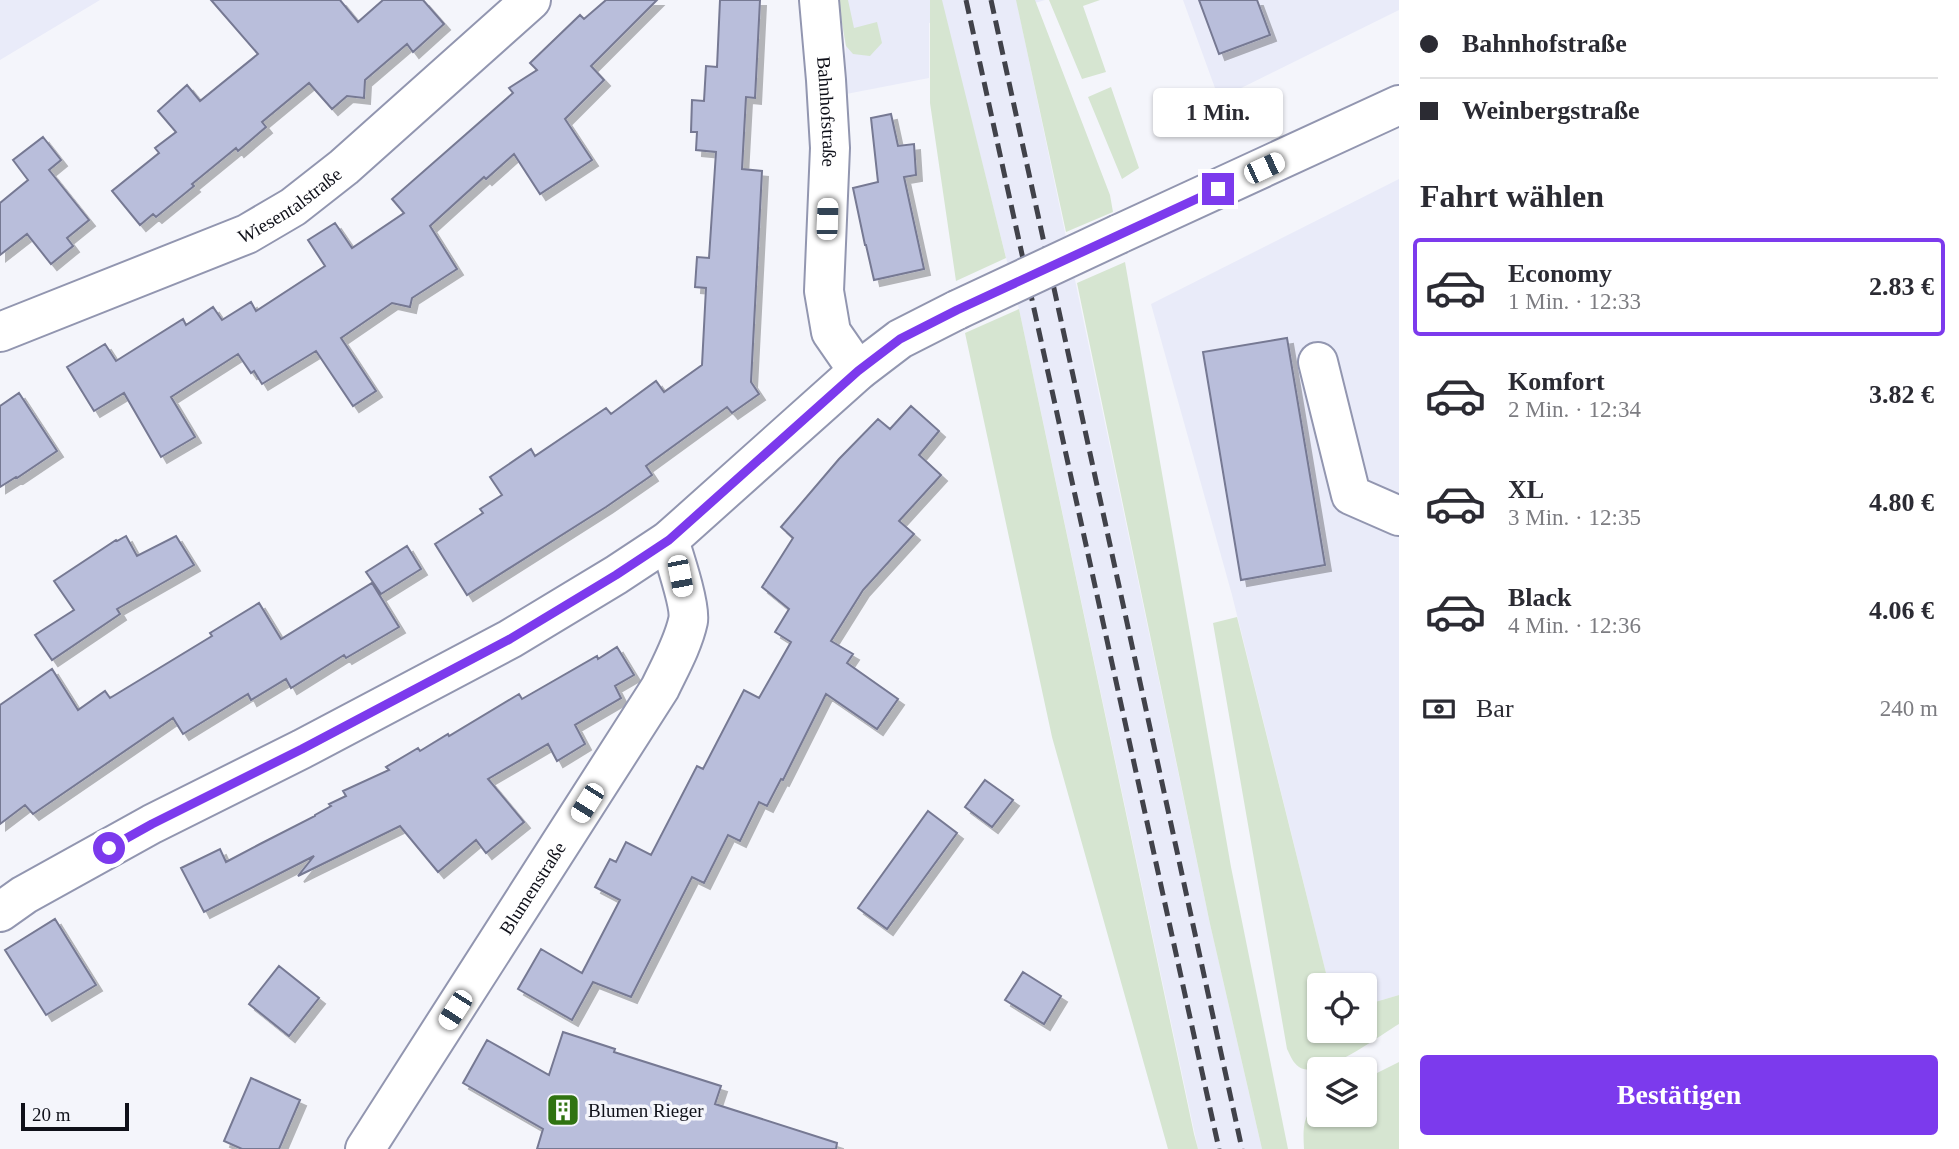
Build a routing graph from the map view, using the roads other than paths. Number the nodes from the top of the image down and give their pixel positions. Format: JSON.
{"nodes":[{"id":1,"x":531,"y":0,"type":"edge"},
{"id":2,"x":818,"y":0,"type":"edge"},
{"id":3,"x":1399,"y":105,"type":"edge"},
{"id":4,"x":0,"y":332,"type":"edge"},
{"id":5,"x":1318,"y":362,"type":"dead end"},
{"id":6,"x":858,"y":371,"type":"junction"},
{"id":7,"x":1399,"y":516,"type":"edge"},
{"id":8,"x":669,"y":540,"type":"junction"},
{"id":9,"x":0,"y":912,"type":"edge"},
{"id":10,"x":365,"y":1149,"type":"edge"}],
"edges":[{"from":1,"to":4,"type":"street","name":"Wiesentalstraße"},
{"from":2,"to":6,"type":"street","name":"Bahnhofstraße"},
{"from":3,"to":6,"type":"street","bridge":true},
{"from":5,"to":7,"type":"street"},
{"from":6,"to":8,"type":"street"},
{"from":8,"to":9,"type":"street"},
{"from":8,"to":10,"type":"street","name":"Blumenstraße"}]}
